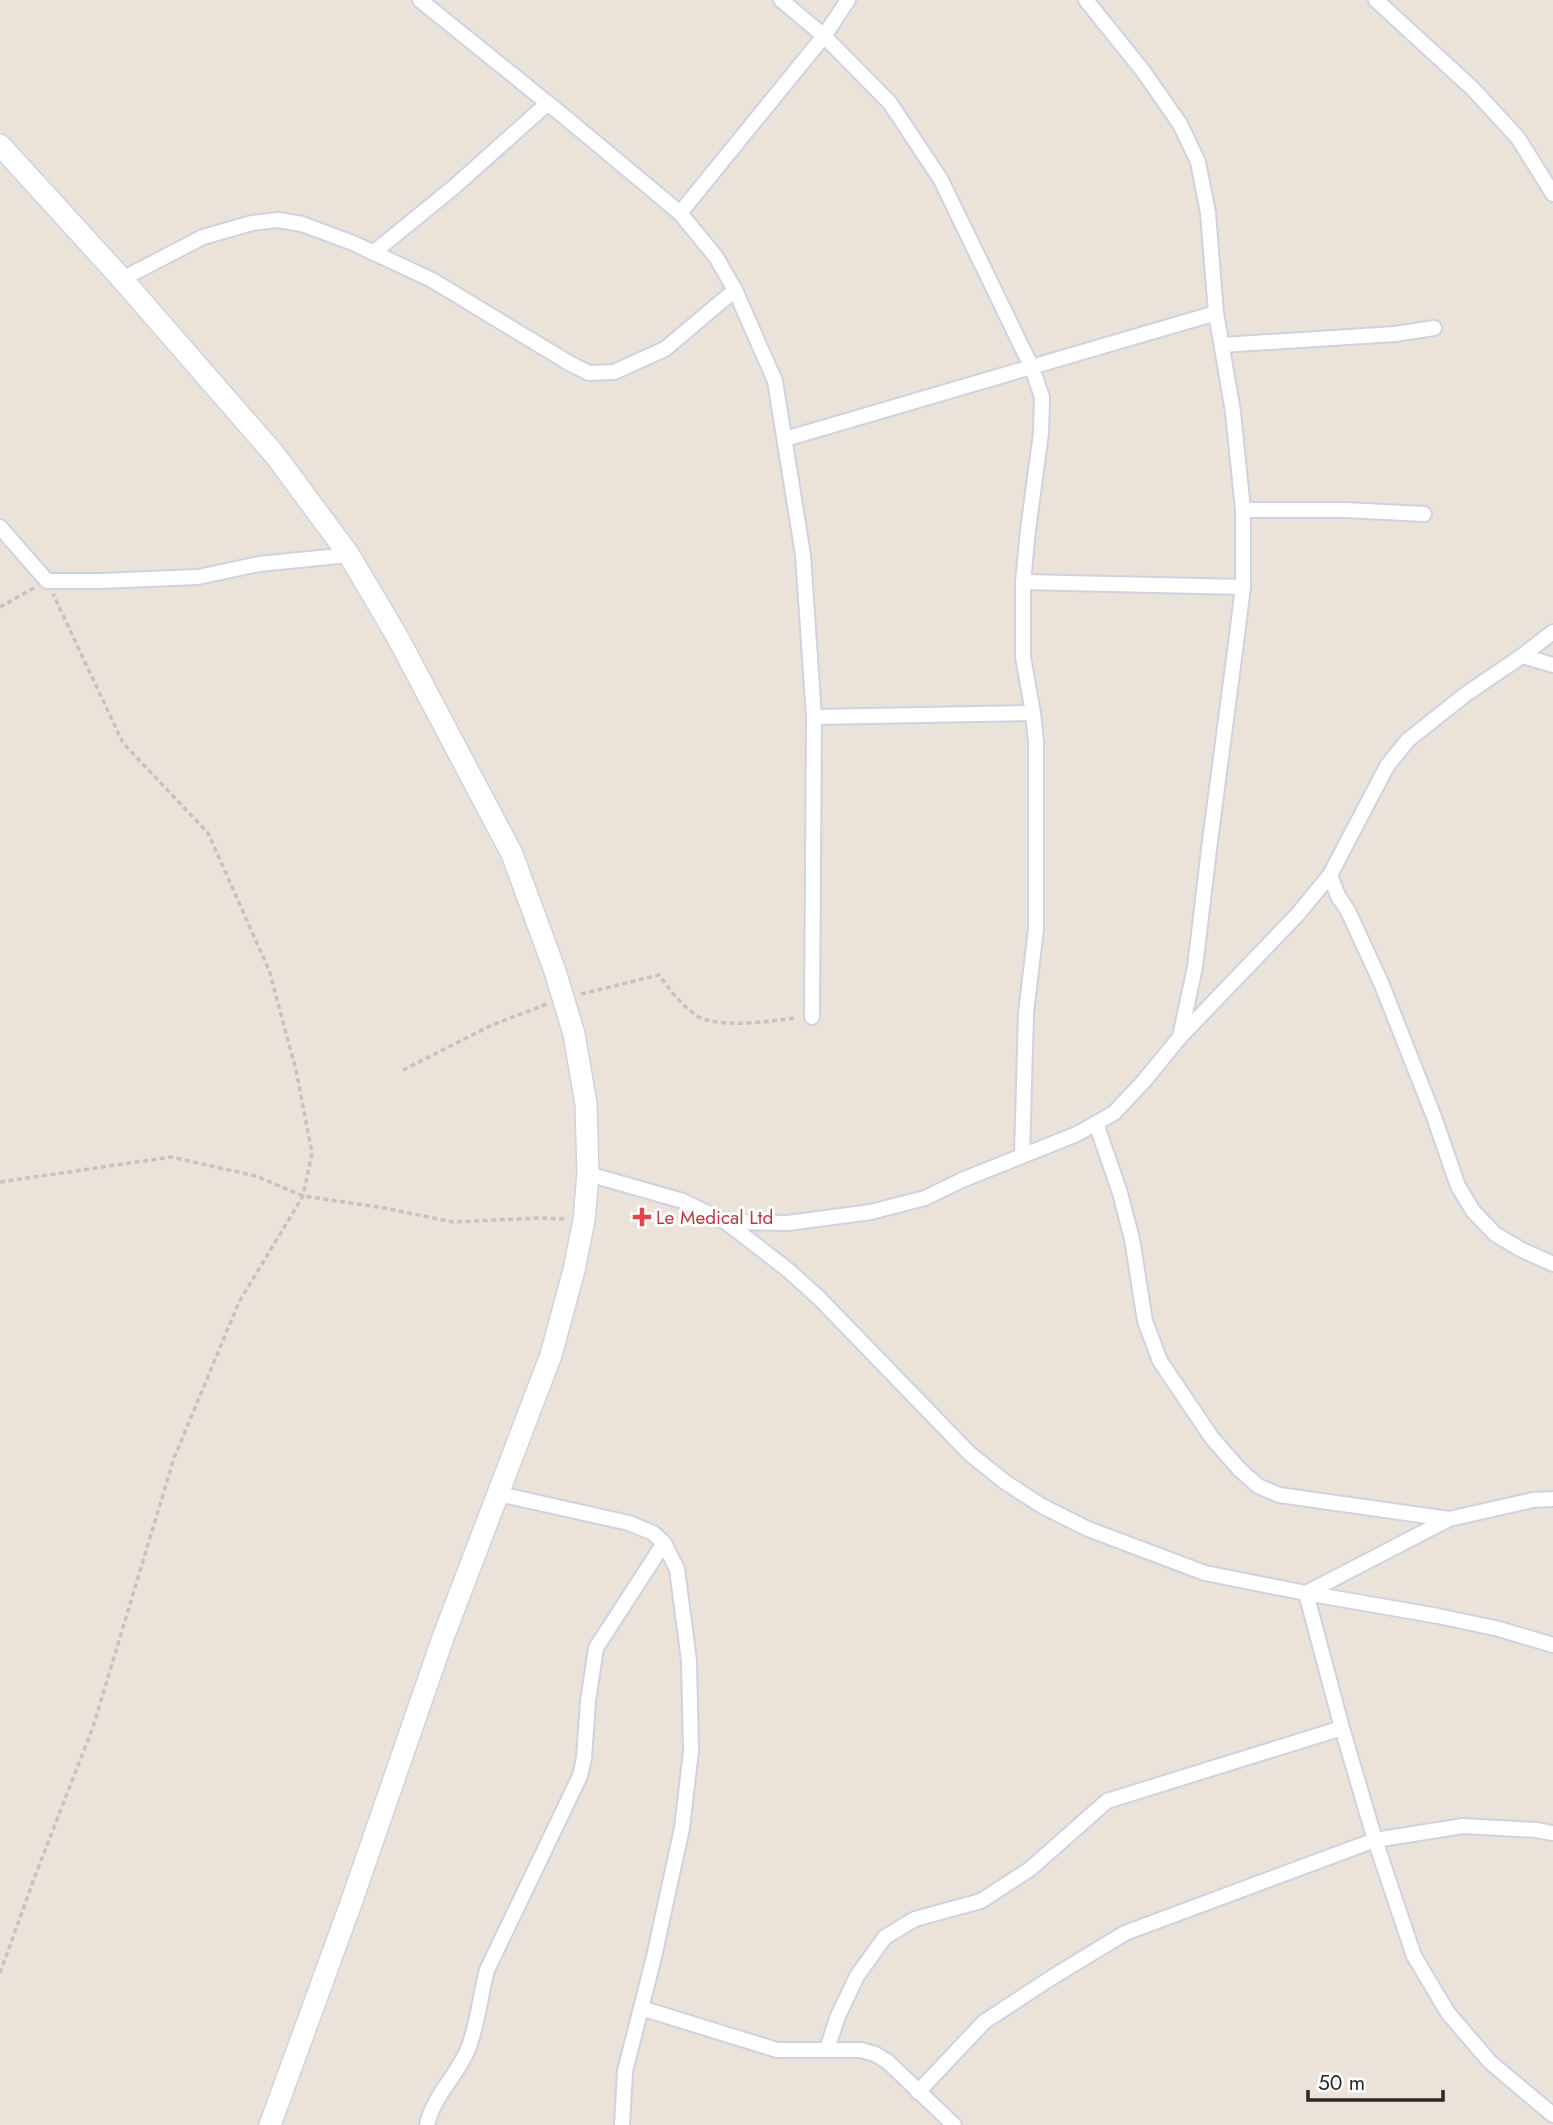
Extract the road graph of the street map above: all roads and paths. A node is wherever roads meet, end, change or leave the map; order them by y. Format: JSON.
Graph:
{"nodes":[{"id":1,"x":420,"y":0,"type":"edge"},
{"id":2,"x":780,"y":0,"type":"edge"},
{"id":3,"x":848,"y":0,"type":"edge"},
{"id":4,"x":1086,"y":0,"type":"edge"},
{"id":5,"x":1376,"y":0,"type":"edge"},
{"id":6,"x":824,"y":36,"type":"junction"},
{"id":7,"x":548,"y":103,"type":"junction"},
{"id":8,"x":0,"y":145,"type":"edge"},
{"id":9,"x":1553,"y":194,"type":"edge"},
{"id":10,"x":680,"y":213,"type":"junction"},
{"id":11,"x":373,"y":253,"type":"junction"},
{"id":12,"x":122,"y":279,"type":"junction"},
{"id":13,"x":735,"y":290,"type":"junction"},
{"id":14,"x":1216,"y":313,"type":"junction"},
{"id":15,"x":1434,"y":328,"type":"dead end"},
{"id":16,"x":1222,"y":345,"type":"junction"},
{"id":17,"x":1032,"y":368,"type":"junction"},
{"id":18,"x":785,"y":439,"type":"junction"},
{"id":19,"x":1243,"y":510,"type":"junction"},
{"id":20,"x":1424,"y":514,"type":"dead end"},
{"id":21,"x":0,"y":527,"type":"edge"},
{"id":22,"x":349,"y":555,"type":"junction"},
{"id":23,"x":47,"y":581,"type":"junction"},
{"id":24,"x":1023,"y":582,"type":"junction"},
{"id":25,"x":1243,"y":587,"type":"junction"},
{"id":26,"x":0,"y":607,"type":"edge"},
{"id":27,"x":1553,"y":632,"type":"edge"},
{"id":28,"x":1522,"y":656,"type":"junction"},
{"id":29,"x":1553,"y":665,"type":"edge"},
{"id":30,"x":1033,"y":713,"type":"junction"},
{"id":31,"x":814,"y":717,"type":"junction"},
{"id":32,"x":1330,"y":875,"type":"junction"},
{"id":33,"x":563,"y":998,"type":"junction"},
{"id":34,"x":812,"y":1017,"type":"joint"},
{"id":35,"x":1180,"y":1037,"type":"junction"},
{"id":36,"x":403,"y":1070,"type":"dead end"},
{"id":37,"x":1096,"y":1123,"type":"junction"},
{"id":38,"x":1023,"y":1155,"type":"junction"},
{"id":39,"x":588,"y":1174,"type":"junction"},
{"id":40,"x":0,"y":1182,"type":"edge"},
{"id":41,"x":303,"y":1196,"type":"junction"},
{"id":42,"x":584,"y":1220,"type":"junction"},
{"id":43,"x":726,"y":1222,"type":"junction"},
{"id":44,"x":1553,"y":1264,"type":"edge"},
{"id":45,"x":499,"y":1494,"type":"junction"},
{"id":46,"x":1553,"y":1499,"type":"edge"},
{"id":47,"x":1449,"y":1519,"type":"junction"},
{"id":48,"x":664,"y":1543,"type":"junction"},
{"id":49,"x":1306,"y":1593,"type":"junction"},
{"id":50,"x":1553,"y":1645,"type":"edge"},
{"id":51,"x":1342,"y":1728,"type":"junction"},
{"id":52,"x":1553,"y":1833,"type":"edge"},
{"id":53,"x":1375,"y":1840,"type":"junction"},
{"id":54,"x":0,"y":1973,"type":"edge"},
{"id":55,"x":641,"y":2008,"type":"junction"},
{"id":56,"x":827,"y":2049,"type":"junction"},
{"id":57,"x":918,"y":2092,"type":"junction"},
{"id":58,"x":1553,"y":2115,"type":"edge"},
{"id":59,"x":271,"y":2125,"type":"edge"},
{"id":60,"x":427,"y":2125,"type":"edge"},
{"id":61,"x":622,"y":2125,"type":"edge"},
{"id":62,"x":954,"y":2125,"type":"edge"}],
"edges":[{"from":1,"to":7,"type":"street"},
{"from":2,"to":6,"type":"street"},
{"from":3,"to":6,"type":"street"},
{"from":4,"to":14,"type":"street"},
{"from":5,"to":9,"type":"street"},
{"from":6,"to":10,"type":"street"},
{"from":6,"to":17,"type":"street"},
{"from":7,"to":10,"type":"street"},
{"from":7,"to":11,"type":"street"},
{"from":8,"to":12,"type":"main road"},
{"from":10,"to":13,"type":"street"},
{"from":11,"to":12,"type":"street"},
{"from":11,"to":13,"type":"street"},
{"from":12,"to":22,"type":"main road"},
{"from":13,"to":18,"type":"street"},
{"from":14,"to":16,"type":"street"},
{"from":14,"to":17,"type":"street"},
{"from":15,"to":16,"type":"street"},
{"from":16,"to":19,"type":"street"},
{"from":17,"to":18,"type":"street"},
{"from":17,"to":24,"type":"street"},
{"from":18,"to":31,"type":"street"},
{"from":19,"to":20,"type":"street"},
{"from":19,"to":25,"type":"street"},
{"from":21,"to":23,"type":"street"},
{"from":22,"to":23,"type":"street"},
{"from":22,"to":33,"type":"main road"},
{"from":23,"to":26,"type":"path"},
{"from":23,"to":41,"type":"path"},
{"from":24,"to":25,"type":"street"},
{"from":24,"to":30,"type":"street"},
{"from":25,"to":35,"type":"street"},
{"from":27,"to":28,"type":"street"},
{"from":28,"to":29,"type":"street"},
{"from":28,"to":32,"type":"street"},
{"from":30,"to":31,"type":"street"},
{"from":30,"to":38,"type":"street"},
{"from":31,"to":34,"type":"street"},
{"from":32,"to":35,"type":"street"},
{"from":32,"to":44,"type":"street"},
{"from":33,"to":34,"type":"path"},
{"from":33,"to":36,"type":"path"},
{"from":33,"to":39,"type":"main road"},
{"from":35,"to":37,"type":"street"},
{"from":37,"to":38,"type":"street"},
{"from":37,"to":47,"type":"street"},
{"from":38,"to":43,"type":"street"},
{"from":39,"to":42,"type":"main road"},
{"from":39,"to":43,"type":"street"},
{"from":40,"to":41,"type":"path"},
{"from":41,"to":42,"type":"path"},
{"from":41,"to":54,"type":"path"},
{"from":42,"to":45,"type":"main road"},
{"from":43,"to":49,"type":"street"},
{"from":45,"to":48,"type":"street"},
{"from":45,"to":59,"type":"main road"},
{"from":46,"to":47,"type":"street"},
{"from":47,"to":49,"type":"street"},
{"from":48,"to":55,"type":"street"},
{"from":48,"to":60,"type":"street"},
{"from":49,"to":50,"type":"street"},
{"from":49,"to":51,"type":"street"},
{"from":51,"to":53,"type":"street"},
{"from":51,"to":56,"type":"street"},
{"from":52,"to":53,"type":"street"},
{"from":53,"to":57,"type":"street"},
{"from":53,"to":58,"type":"street"},
{"from":55,"to":56,"type":"street"},
{"from":55,"to":61,"type":"street"},
{"from":56,"to":57,"type":"street"},
{"from":57,"to":62,"type":"street"}]}
